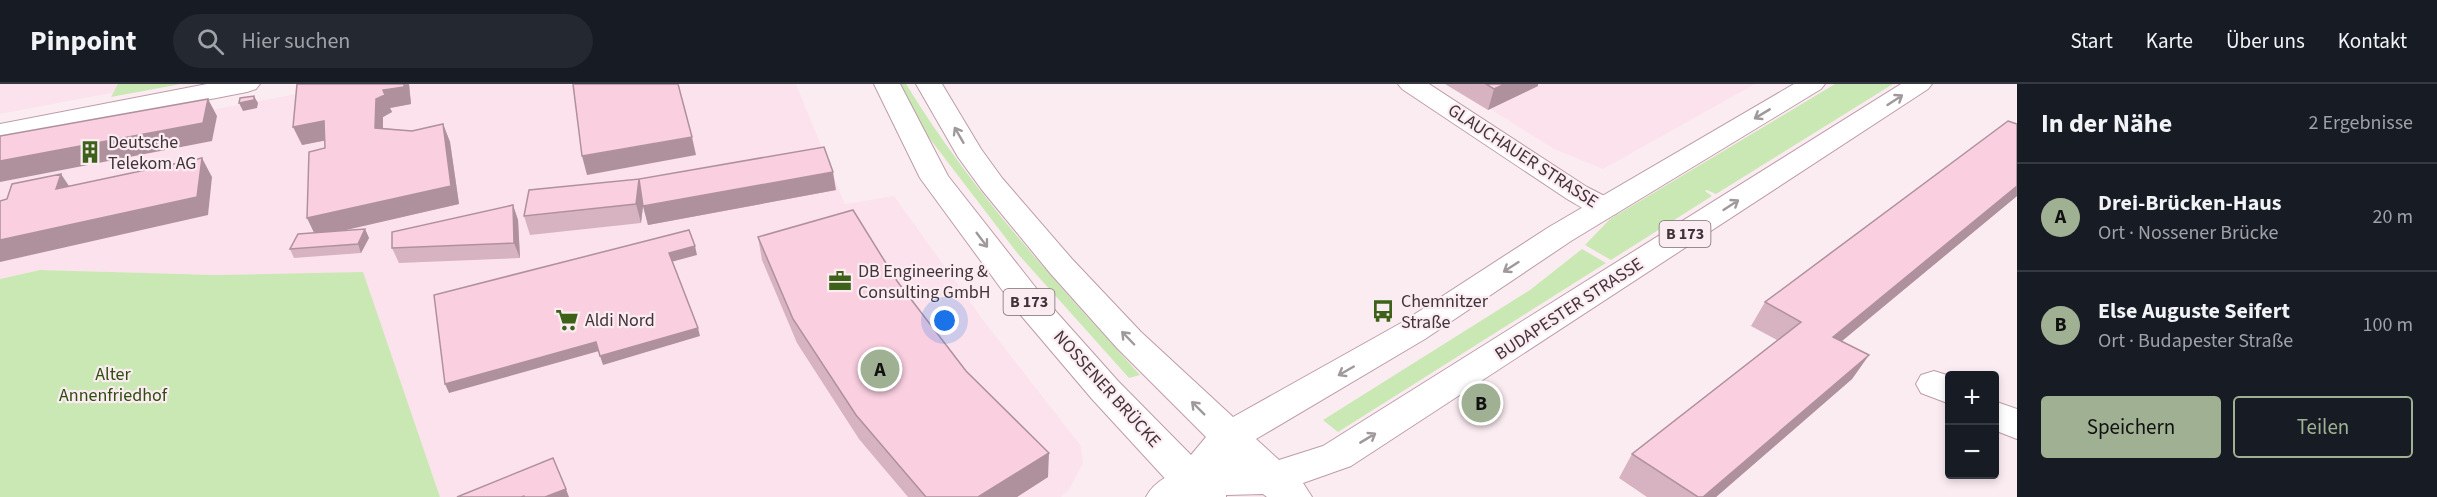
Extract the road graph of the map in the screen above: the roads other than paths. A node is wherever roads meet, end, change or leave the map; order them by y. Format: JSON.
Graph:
{"nodes":[{"id":1,"x":247,"y":84,"type":"edge"},
{"id":2,"x":888,"y":84,"type":"edge"},
{"id":3,"x":929,"y":84,"type":"edge"},
{"id":4,"x":1411,"y":84,"type":"edge"},
{"id":5,"x":1812,"y":84,"type":"edge"},
{"id":6,"x":1919,"y":84,"type":"edge"},
{"id":7,"x":0,"y":132,"type":"edge"},
{"id":8,"x":1605,"y":208,"type":"junction"},
{"id":9,"x":1999,"y":416,"type":"edge"},
{"id":10,"x":2017,"y":425,"type":"edge"},
{"id":11,"x":1227,"y":437,"type":"junction"},
{"id":12,"x":1281,"y":488,"type":"edge"},
{"id":13,"x":1188,"y":492,"type":"edge"}],
"edges":[{"from":1,"to":7,"type":"main road"},
{"from":2,"to":13,"type":"main road","name":"NOSSENER BRÜCKE","number":"B 173","one_way":true},
{"from":11,"to":3,"type":"main road","number":"B 173","one_way":true},
{"from":4,"to":8,"type":"main road","name":"GLAUCHAUER STRASSE"},
{"from":5,"to":8,"type":"main road","one_way":true},
{"from":12,"to":6,"type":"main road","name":"BUDAPESTER STRASSE","number":"B 173","one_way":true},
{"from":8,"to":11,"type":"main road","one_way":true},
{"from":9,"to":10,"type":"main road"},
{"from":11,"to":12,"type":"main road"},
{"from":11,"to":13,"type":"main road"},
{"from":12,"to":13,"type":"main road","number":"B 173"}]}
